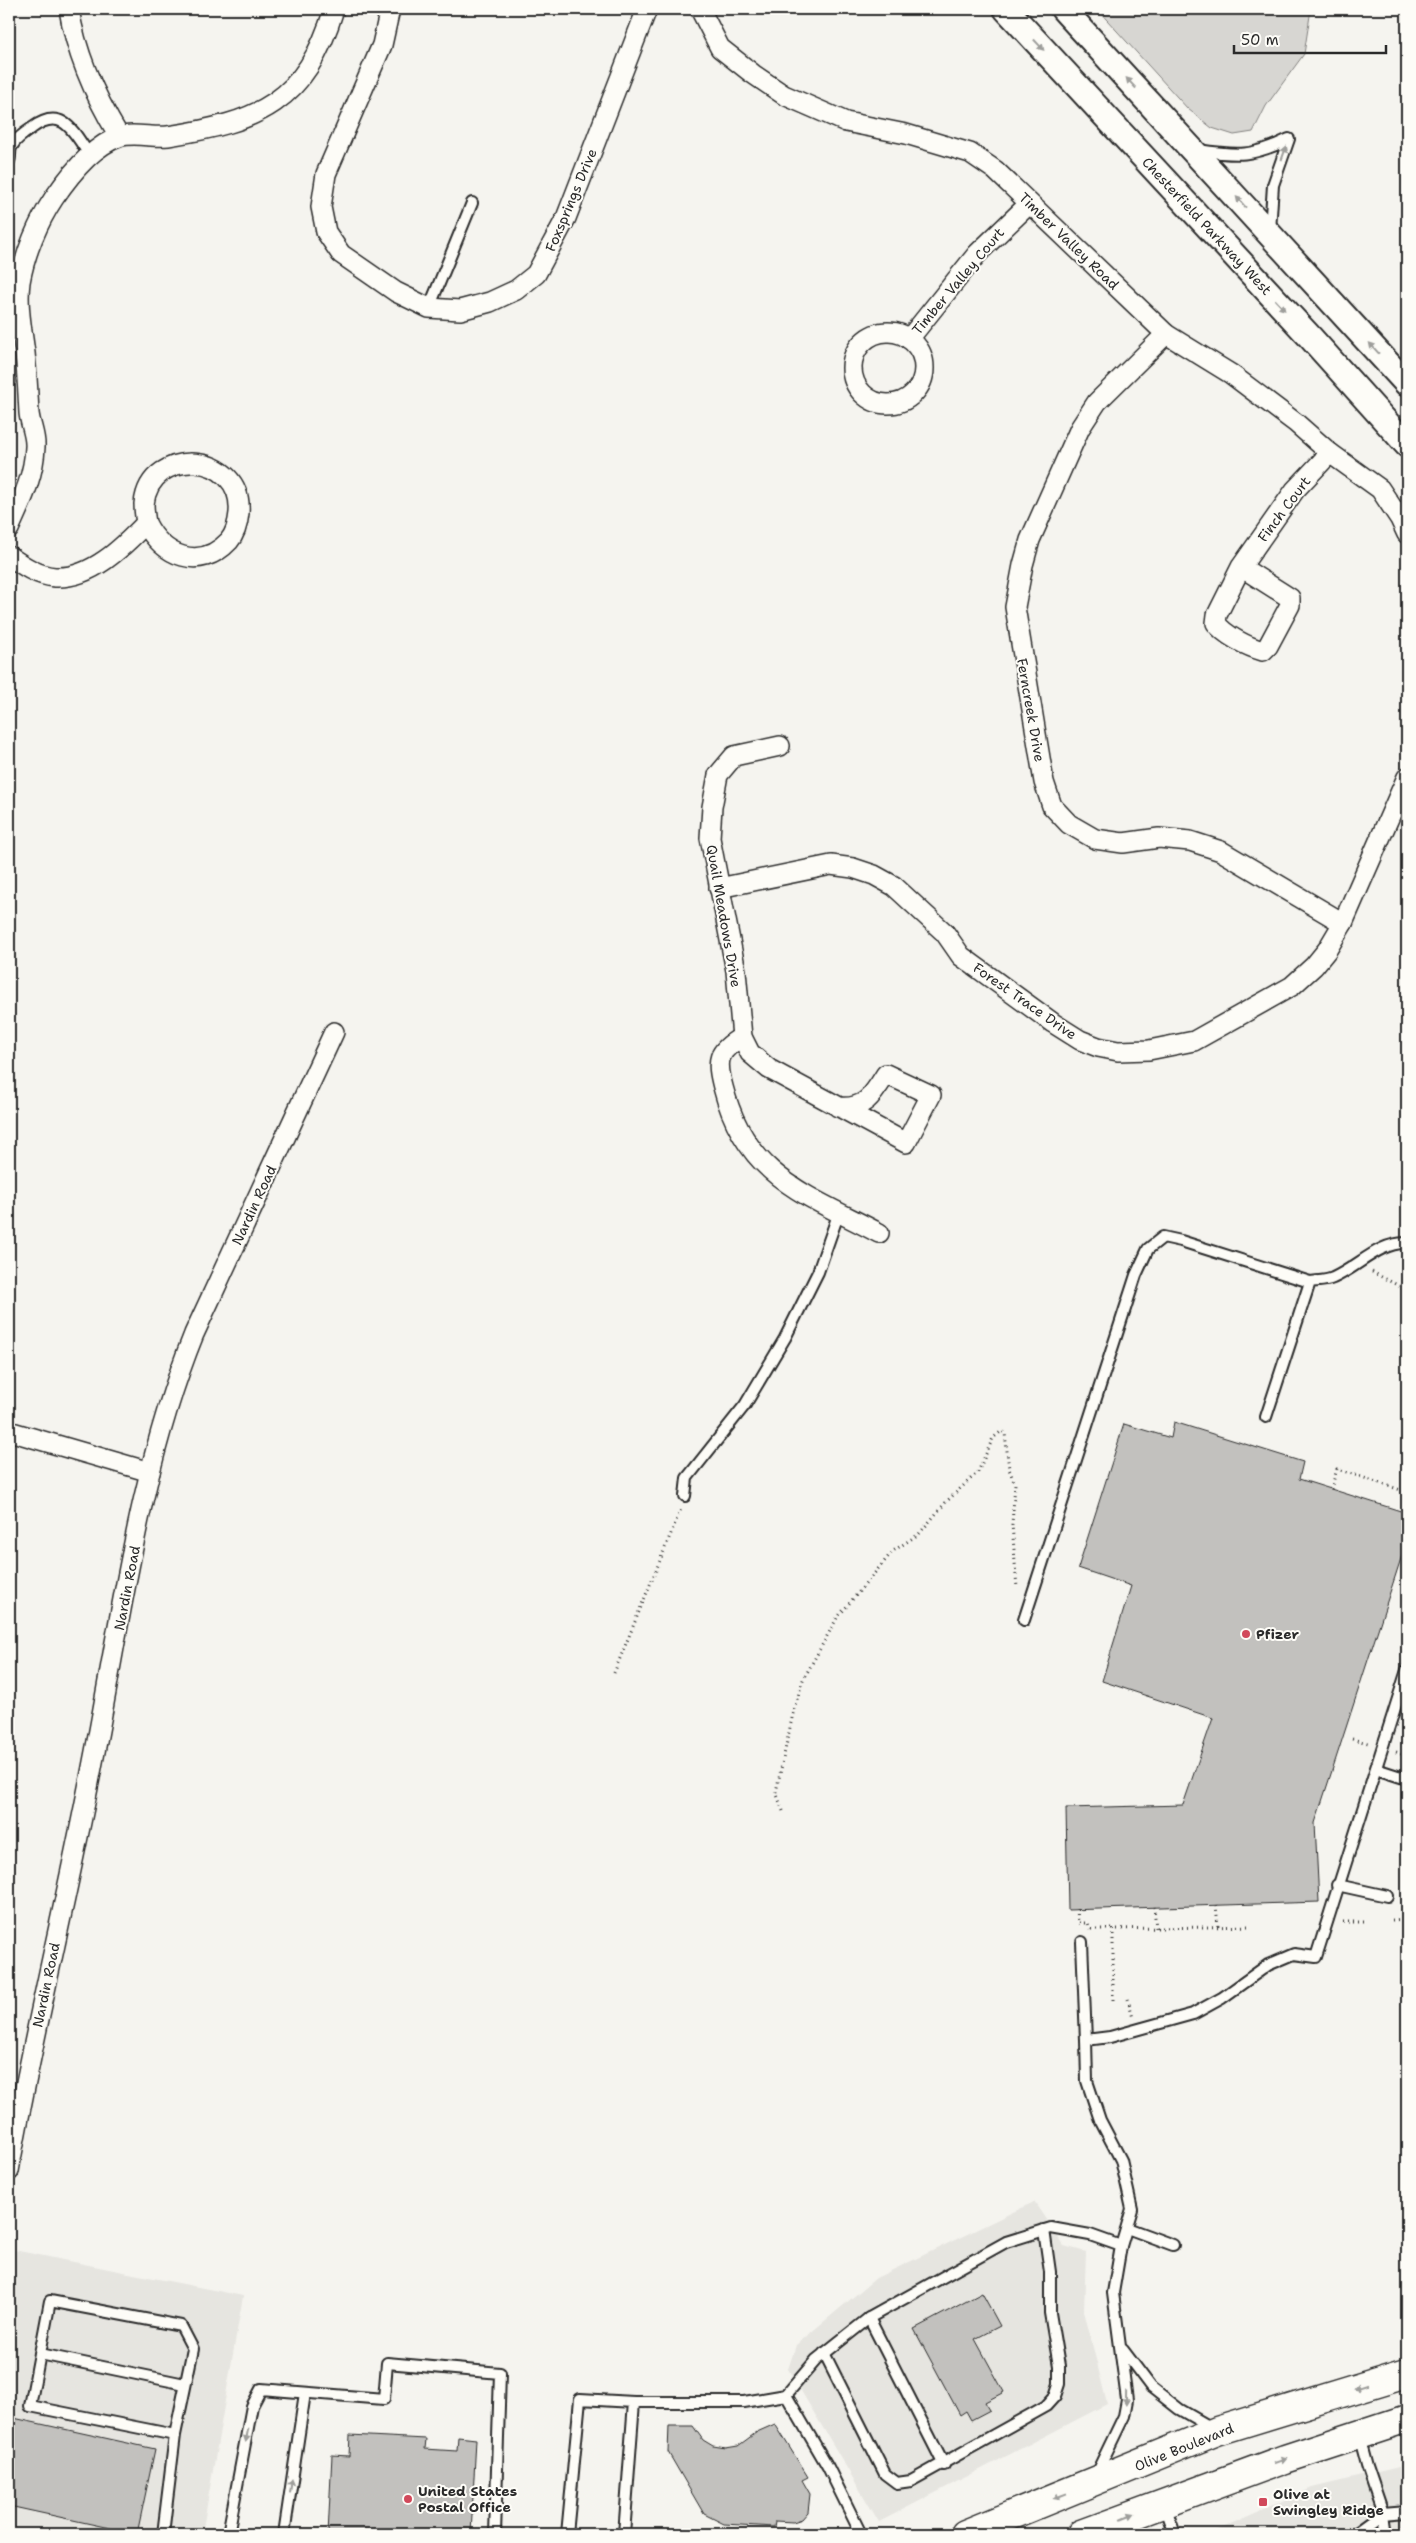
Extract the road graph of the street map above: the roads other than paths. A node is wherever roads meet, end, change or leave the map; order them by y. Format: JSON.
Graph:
{"nodes":[{"id":1,"x":69,"y":9,"type":"edge"},
{"id":2,"x":334,"y":9,"type":"edge"},
{"id":3,"x":390,"y":9,"type":"edge"},
{"id":4,"x":647,"y":9,"type":"edge"},
{"id":5,"x":700,"y":9,"type":"edge"},
{"id":6,"x":1006,"y":9,"type":"edge"},
{"id":7,"x":1063,"y":9,"type":"edge"},
{"id":8,"x":120,"y":136,"type":"junction"},
{"id":9,"x":10,"y":146,"type":"edge"},
{"id":10,"x":1192,"y":149,"type":"junction"},
{"id":11,"x":90,"y":156,"type":"junction"},
{"id":12,"x":9,"y":161,"type":"edge"},
{"id":13,"x":472,"y":203,"type":"dead end"},
{"id":14,"x":1029,"y":204,"type":"junction"},
{"id":15,"x":1270,"y":234,"type":"junction"},
{"id":16,"x":14,"y":284,"type":"edge"},
{"id":17,"x":429,"y":308,"type":"junction"},
{"id":18,"x":1166,"y":334,"type":"junction"},
{"id":19,"x":910,"y":339,"type":"dead end"},
{"id":20,"x":1407,"y":384,"type":"edge"},
{"id":21,"x":1407,"y":445,"type":"edge"},
{"id":22,"x":1330,"y":453,"type":"junction"},
{"id":23,"x":146,"y":523,"type":"junction"},
{"id":24,"x":9,"y":528,"type":"edge"},
{"id":25,"x":1407,"y":534,"type":"edge"},
{"id":26,"x":9,"y":556,"type":"edge"},
{"id":27,"x":1241,"y":568,"type":"dead end"},
{"id":28,"x":780,"y":746,"type":"dead end"},
{"id":29,"x":1407,"y":777,"type":"edge"},
{"id":30,"x":718,"y":888,"type":"junction"},
{"id":31,"x":1343,"y":923,"type":"junction"},
{"id":32,"x":334,"y":1032,"type":"dead end"},
{"id":33,"x":742,"y":1037,"type":"junction"},
{"id":34,"x":838,"y":1107,"type":"junction"},
{"id":35,"x":838,"y":1212,"type":"junction"},
{"id":36,"x":879,"y":1234,"type":"dead end"},
{"id":37,"x":1407,"y":1243,"type":"edge"},
{"id":38,"x":1310,"y":1282,"type":"junction"},
{"id":39,"x":1266,"y":1418,"type":"dead end"},
{"id":40,"x":9,"y":1430,"type":"edge"},
{"id":41,"x":150,"y":1472,"type":"junction"},
{"id":42,"x":685,"y":1496,"type":"road end"},
{"id":43,"x":1024,"y":1620,"type":"dead end"},
{"id":44,"x":1407,"y":1670,"type":"edge"},
{"id":45,"x":1376,"y":1769,"type":"junction"},
{"id":46,"x":1407,"y":1779,"type":"edge"},
{"id":47,"x":1337,"y":1885,"type":"junction"},
{"id":48,"x":1387,"y":1896,"type":"dead end"},
{"id":49,"x":1082,"y":1942,"type":"road end"},
{"id":50,"x":1086,"y":2040,"type":"junction"},
{"id":51,"x":9,"y":2171,"type":"edge"},
{"id":52,"x":1127,"y":2228,"type":"junction"},
{"id":53,"x":1044,"y":2230,"type":"junction"},
{"id":54,"x":1173,"y":2245,"type":"dead end"},
{"id":55,"x":1121,"y":2246,"type":"junction"},
{"id":56,"x":869,"y":2318,"type":"junction"},
{"id":57,"x":1122,"y":2349,"type":"junction"},
{"id":58,"x":824,"y":2353,"type":"junction"},
{"id":59,"x":40,"y":2354,"type":"junction"},
{"id":60,"x":1407,"y":2373,"type":"edge"},
{"id":61,"x":185,"y":2384,"type":"junction"},
{"id":62,"x":305,"y":2393,"type":"junction"},
{"id":63,"x":786,"y":2395,"type":"junction"},
{"id":64,"x":634,"y":2402,"type":"junction"},
{"id":65,"x":1407,"y":2419,"type":"edge"},
{"id":66,"x":1218,"y":2431,"type":"junction"},
{"id":67,"x":174,"y":2435,"type":"junction"},
{"id":68,"x":1359,"y":2435,"type":"junction"},
{"id":69,"x":944,"y":2464,"type":"junction"},
{"id":70,"x":1092,"y":2483,"type":"junction"},
{"id":71,"x":1164,"y":2502,"type":"junction"},
{"id":72,"x":1407,"y":2511,"type":"edge"},
{"id":73,"x":1384,"y":2513,"type":"junction"},
{"id":74,"x":163,"y":2534,"type":"edge"},
{"id":75,"x":228,"y":2534,"type":"edge"},
{"id":76,"x":284,"y":2534,"type":"edge"},
{"id":77,"x":495,"y":2534,"type":"edge"},
{"id":78,"x":567,"y":2534,"type":"edge"},
{"id":79,"x":624,"y":2534,"type":"edge"},
{"id":80,"x":861,"y":2534,"type":"edge"},
{"id":81,"x":966,"y":2534,"type":"edge"},
{"id":82,"x":1082,"y":2534,"type":"edge"},
{"id":83,"x":1175,"y":2534,"type":"edge"},
{"id":84,"x":1354,"y":2534,"type":"edge"},
{"id":85,"x":1386,"y":2534,"type":"edge"}],
"edges":[{"from":1,"to":8,"type":"street"},
{"from":2,"to":8,"type":"street"},
{"from":3,"to":17,"type":"street","name":"Foxsprings Drive"},
{"from":4,"to":17,"type":"street","name":"Foxsprings Drive"},
{"from":5,"to":14,"type":"street","name":"Timber Valley Road"},
{"from":6,"to":21,"type":"street","name":"Chesterfield Parkway West","one_way":true},
{"from":10,"to":7,"type":"street","one_way":true},
{"from":8,"to":11,"type":"street"},
{"from":9,"to":11,"type":"lane"},
{"from":9,"to":12,"type":"lane"},
{"from":15,"to":10,"type":"street","one_way":true},
{"from":15,"to":10,"type":"lane","one_way":true},
{"from":11,"to":16,"type":"street"},
{"from":13,"to":17,"type":"lane"},
{"from":14,"to":18,"type":"street","name":"Timber Valley Road"},
{"from":14,"to":19,"type":"street","name":"Timber Valley Court"},
{"from":20,"to":15,"type":"street","one_way":true},
{"from":16,"to":24,"type":"street"},
{"from":18,"to":22,"type":"street","name":"Timber Valley Road"},
{"from":18,"to":31,"type":"street","name":"Ferncreek Drive"},
{"from":22,"to":25,"type":"street","name":"Timber Valley Road"},
{"from":22,"to":27,"type":"street","name":"Finch Court"},
{"from":23,"to":23,"type":"street"},
{"from":23,"to":26,"type":"street"},
{"from":28,"to":30,"type":"street","name":"Quail Meadows Drive"},
{"from":29,"to":31,"type":"street","name":"Forest Trace Drive"},
{"from":30,"to":31,"type":"street","name":"Forest Trace Drive"},
{"from":30,"to":33,"type":"street","name":"Quail Meadows Drive"},
{"from":32,"to":41,"type":"street","name":"Nardin Road"},
{"from":33,"to":34,"type":"street","name":"Quail Meadows Drive"},
{"from":33,"to":35,"type":"street"},
{"from":34,"to":34,"type":"street","name":"Quail Meadows Drive"},
{"from":35,"to":36,"type":"street"},
{"from":35,"to":42,"type":"lane"},
{"from":37,"to":38,"type":"lane"},
{"from":38,"to":39,"type":"lane"},
{"from":38,"to":43,"type":"lane"},
{"from":40,"to":41,"type":"street"},
{"from":41,"to":51,"type":"street","name":"Nardin Road"},
{"from":44,"to":45,"type":"lane"},
{"from":45,"to":46,"type":"lane"},
{"from":45,"to":47,"type":"lane"},
{"from":47,"to":48,"type":"lane"},
{"from":47,"to":50,"type":"lane"},
{"from":49,"to":50,"type":"lane"},
{"from":50,"to":52,"type":"lane"},
{"from":52,"to":54,"type":"lane"},
{"from":52,"to":55,"type":"lane"},
{"from":53,"to":55,"type":"lane"},
{"from":53,"to":56,"type":"lane"},
{"from":53,"to":69,"type":"lane"},
{"from":55,"to":57,"type":"lane"},
{"from":56,"to":58,"type":"lane"},
{"from":56,"to":69,"type":"lane"},
{"from":57,"to":66,"type":"lane"},
{"from":57,"to":70,"type":"lane","one_way":true},
{"from":58,"to":63,"type":"lane"},
{"from":58,"to":69,"type":"lane"},
{"from":59,"to":61,"type":"lane"},
{"from":59,"to":61,"type":"lane"},
{"from":59,"to":67,"type":"lane"},
{"from":60,"to":66,"type":"main road","name":"Olive Boulevard","one_way":true},
{"from":61,"to":67,"type":"lane"},
{"from":62,"to":75,"type":"lane","one_way":true},
{"from":76,"to":62,"type":"lane","one_way":true},
{"from":62,"to":77,"type":"lane"},
{"from":63,"to":64,"type":"lane"},
{"from":63,"to":80,"type":"lane"},
{"from":64,"to":78,"type":"lane"},
{"from":64,"to":79,"type":"lane"},
{"from":65,"to":68,"type":"main road"},
{"from":66,"to":70,"type":"main road","name":"Olive Boulevard"},
{"from":67,"to":74,"type":"lane"},
{"from":71,"to":68,"type":"main road","one_way":true},
{"from":68,"to":73,"type":"lane"},
{"from":70,"to":81,"type":"main road","name":"Olive Boulevard","one_way":true},
{"from":82,"to":71,"type":"main road","one_way":true},
{"from":71,"to":83,"type":"lane"},
{"from":72,"to":73,"type":"lane"},
{"from":73,"to":84,"type":"lane"},
{"from":73,"to":85,"type":"lane"}]}
